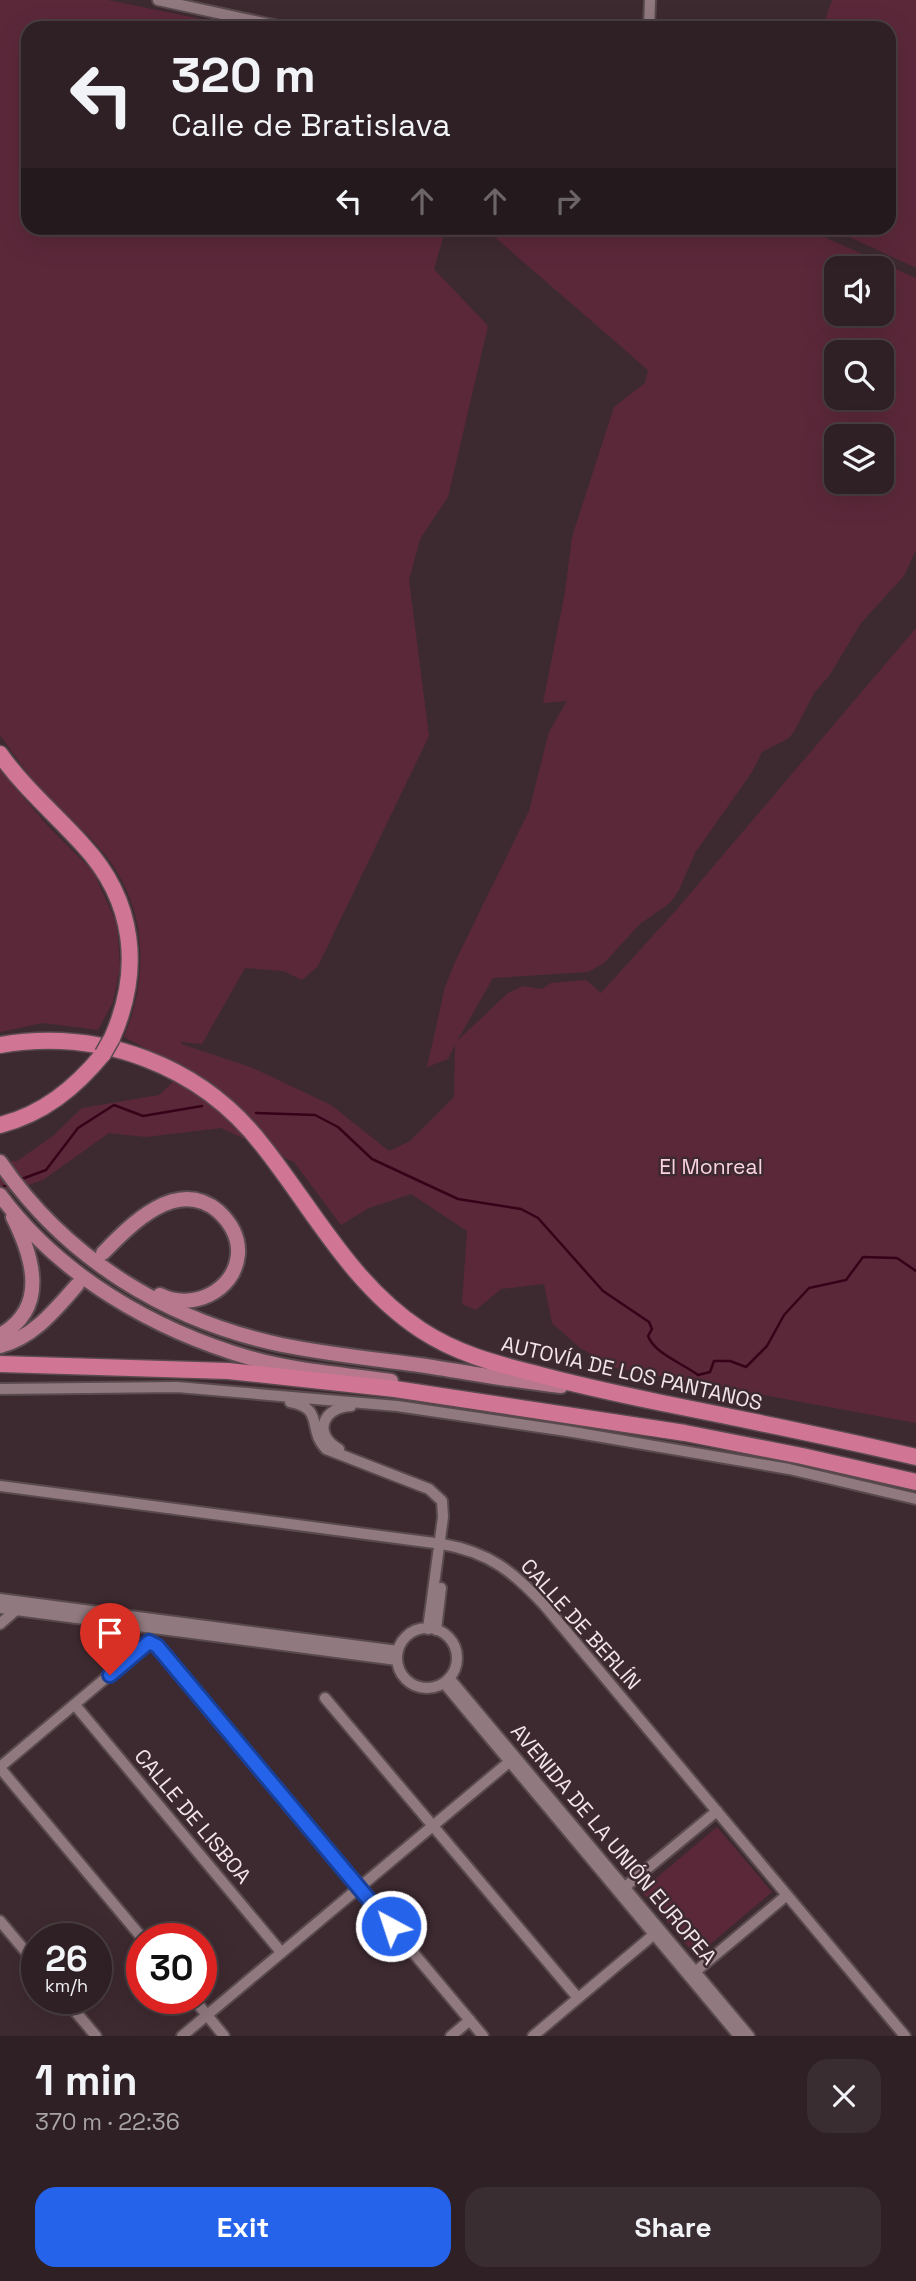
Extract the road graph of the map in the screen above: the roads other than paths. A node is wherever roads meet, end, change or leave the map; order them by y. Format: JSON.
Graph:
{"nodes":[{"id":1,"x":158,"y":0,"type":"edge"},
{"id":2,"x":650,"y":0,"type":"edge"},
{"id":3,"x":255,"y":21,"type":"edge"},
{"id":4,"x":649,"y":21,"type":"edge"},
{"id":5,"x":0,"y":754,"type":"edge"},
{"id":6,"x":0,"y":1045,"type":"edge"},
{"id":7,"x":0,"y":1125,"type":"edge"},
{"id":8,"x":0,"y":1162,"type":"edge"},
{"id":9,"x":3,"y":1199,"type":"edge"},
{"id":10,"x":103,"y":1253,"type":"dead end"},
{"id":11,"x":117,"y":1278,"type":"junction"},
{"id":12,"x":77,"y":1285,"type":"dead end"},
{"id":13,"x":0,"y":1335,"type":"edge"},
{"id":14,"x":0,"y":1346,"type":"edge"},
{"id":15,"x":0,"y":1364,"type":"edge"},
{"id":16,"x":0,"y":1388,"type":"edge"},
{"id":17,"x":587,"y":1388,"type":"junction"},
{"id":18,"x":225,"y":1391,"type":"junction"},
{"id":19,"x":397,"y":1406,"type":"junction"},
{"id":20,"x":605,"y":1420,"type":"junction"},
{"id":21,"x":916,"y":1457,"type":"edge"},
{"id":22,"x":916,"y":1482,"type":"edge"},
{"id":23,"x":0,"y":1486,"type":"edge"},
{"id":24,"x":916,"y":1499,"type":"edge"},
{"id":25,"x":443,"y":1544,"type":"junction"},
{"id":26,"x":0,"y":1599,"type":"edge"},
{"id":27,"x":0,"y":1608,"type":"edge"},
{"id":28,"x":16,"y":1610,"type":"junction"},
{"id":29,"x":0,"y":1624,"type":"edge"},
{"id":30,"x":143,"y":1628,"type":"junction"},
{"id":31,"x":432,"y":1629,"type":"junction"},
{"id":32,"x":160,"y":1630,"type":"junction"},
{"id":33,"x":149,"y":1643,"type":"junction"},
{"id":34,"x":397,"y":1655,"type":"junction"},
{"id":35,"x":446,"y":1680,"type":"junction"},
{"id":36,"x":325,"y":1698,"type":"dead end"},
{"id":37,"x":75,"y":1705,"type":"junction"},
{"id":38,"x":512,"y":1759,"type":"junction"},
{"id":39,"x":0,"y":1768,"type":"edge"},
{"id":40,"x":717,"y":1811,"type":"junction"},
{"id":41,"x":433,"y":1826,"type":"junction"},
{"id":42,"x":625,"y":1887,"type":"junction"},
{"id":43,"x":359,"y":1888,"type":"junction"},
{"id":44,"x":787,"y":1895,"type":"junction"},
{"id":45,"x":0,"y":1922,"type":"edge"},
{"id":46,"x":130,"y":1923,"type":"edge"},
{"id":47,"x":657,"y":1932,"type":"junction"},
{"id":48,"x":21,"y":1946,"type":"edge"},
{"id":49,"x":281,"y":1952,"type":"junction"},
{"id":50,"x":695,"y":1972,"type":"junction"},
{"id":51,"x":578,"y":1998,"type":"junction"},
{"id":52,"x":77,"y":2014,"type":"edge"},
{"id":53,"x":207,"y":2015,"type":"junction"},
{"id":54,"x":470,"y":2020,"type":"junction"},
{"id":55,"x":96,"y":2036,"type":"edge"},
{"id":56,"x":182,"y":2036,"type":"edge"},
{"id":57,"x":224,"y":2036,"type":"edge"},
{"id":58,"x":451,"y":2036,"type":"edge"},
{"id":59,"x":484,"y":2036,"type":"edge"},
{"id":60,"x":533,"y":2036,"type":"edge"},
{"id":61,"x":739,"y":2036,"type":"edge"},
{"id":62,"x":749,"y":2036,"type":"edge"},
{"id":63,"x":905,"y":2036,"type":"edge"}],
"edges":[{"from":1,"to":3,"type":"street"},
{"from":2,"to":4,"type":"street"},
{"from":5,"to":7,"type":"highway","bridge":true},
{"from":6,"to":17,"type":"highway","name":"AUTOVÍA DE LOS PANTANOS"},
{"from":8,"to":11,"type":"main road"},
{"from":9,"to":13,"type":"main road"},
{"from":9,"to":20,"type":"main road"},
{"from":10,"to":11,"type":"main road"},
{"from":11,"to":17,"type":"main road"},
{"from":12,"to":14,"type":"main road"},
{"from":15,"to":20,"type":"highway"},
{"from":16,"to":18,"type":"street"},
{"from":17,"to":21,"type":"highway","name":"AUTOVÍA DE LOS PANTANOS"},
{"from":18,"to":19,"type":"street"},
{"from":18,"to":25,"type":"street"},
{"from":19,"to":24,"type":"street"},
{"from":19,"to":25,"type":"street"},
{"from":20,"to":22,"type":"highway"},
{"from":23,"to":25,"type":"street","name":"CALLE DE BERLÍN"},
{"from":25,"to":31,"type":"street"},
{"from":25,"to":40,"type":"street","name":"CALLE DE BERLÍN"},
{"from":26,"to":34,"type":"street"},
{"from":27,"to":28,"type":"street"},
{"from":28,"to":29,"type":"street"},
{"from":28,"to":30,"type":"street"},
{"from":30,"to":32,"type":"street"},
{"from":30,"to":33,"type":"street"},
{"from":31,"to":34,"type":"street"},
{"from":31,"to":35,"type":"street"},
{"from":32,"to":33,"type":"street"},
{"from":32,"to":34,"type":"street"},
{"from":33,"to":37,"type":"street"},
{"from":33,"to":43,"type":"street"},
{"from":34,"to":35,"type":"street"},
{"from":35,"to":38,"type":"street","name":"AVENIDA DE LA UNIÓN EUROPEA"},
{"from":36,"to":41,"type":"street"},
{"from":37,"to":39,"type":"street"},
{"from":37,"to":49,"type":"street","name":"CALLE DE LISBOA"},
{"from":38,"to":41,"type":"street"},
{"from":38,"to":42,"type":"street","name":"AVENIDA DE LA UNIÓN EUROPEA"},
{"from":38,"to":47,"type":"street","name":"AVENIDA DE LA UNIÓN EUROPEA"},
{"from":39,"to":46,"type":"street"},
{"from":40,"to":42,"type":"street"},
{"from":40,"to":44,"type":"street","name":"CALLE DE BERLÍN"},
{"from":41,"to":43,"type":"street"},
{"from":41,"to":51,"type":"street"},
{"from":42,"to":47,"type":"street","name":"AVENIDA DE LA UNIÓN EUROPEA"},
{"from":43,"to":49,"type":"street"},
{"from":43,"to":54,"type":"street"},
{"from":44,"to":50,"type":"street"},
{"from":44,"to":63,"type":"street","name":"CALLE DE BERLÍN"},
{"from":45,"to":48,"type":"street"},
{"from":47,"to":50,"type":"street","name":"AVENIDA DE LA UNIÓN EUROPEA"},
{"from":47,"to":51,"type":"street"},
{"from":47,"to":61,"type":"street","name":"AVENIDA DE LA UNIÓN EUROPEA"},
{"from":49,"to":53,"type":"street"},
{"from":50,"to":62,"type":"street","name":"AVENIDA DE LA UNIÓN EUROPEA"},
{"from":51,"to":60,"type":"street"},
{"from":52,"to":55,"type":"street"},
{"from":53,"to":56,"type":"street"},
{"from":53,"to":57,"type":"street"},
{"from":54,"to":58,"type":"street"},
{"from":54,"to":59,"type":"street"}]}
